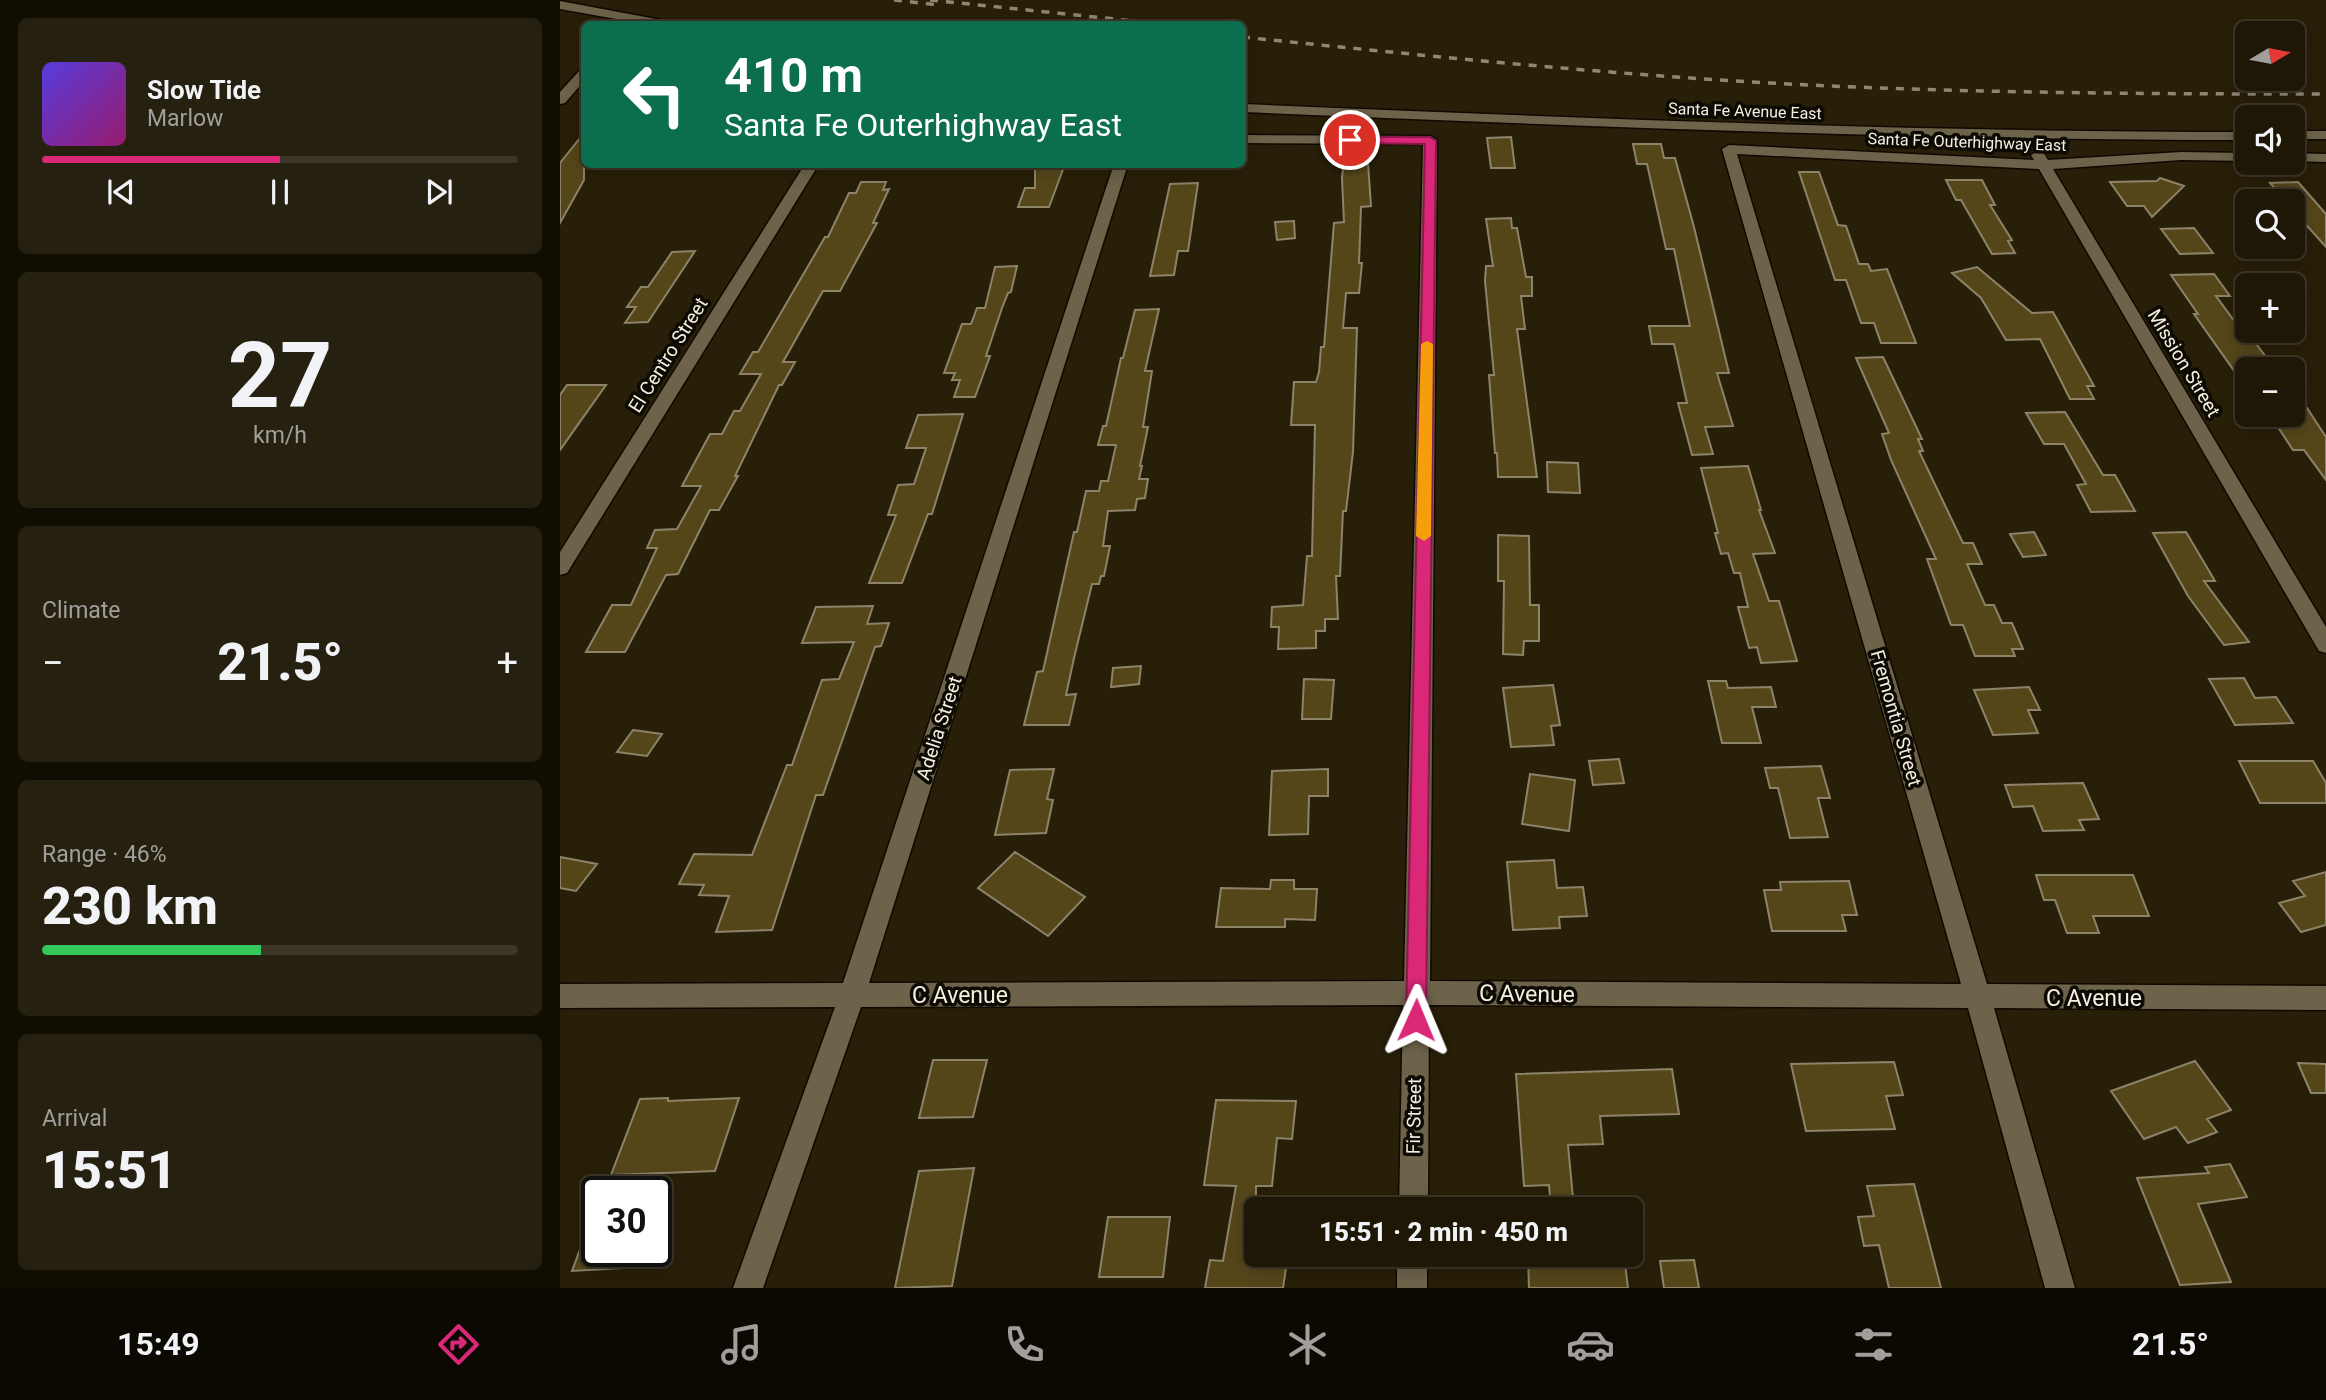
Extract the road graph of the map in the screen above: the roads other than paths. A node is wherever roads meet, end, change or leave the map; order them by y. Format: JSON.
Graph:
{"nodes":[{"id":1,"x":560,"y":5,"type":"edge"},
{"id":2,"x":645,"y":21,"type":"edge"},
{"id":3,"x":581,"y":77,"type":"edge"},
{"id":4,"x":560,"y":100,"type":"edge"},
{"id":5,"x":1246,"y":108,"type":"edge"},
{"id":6,"x":2305,"y":135,"type":"edge"},
{"id":7,"x":2326,"y":135,"type":"edge"},
{"id":8,"x":2030,"y":136,"type":"junction"},
{"id":9,"x":2235,"y":136,"type":"edge"},
{"id":10,"x":1246,"y":139,"type":"edge"},
{"id":11,"x":1729,"y":149,"type":"joint"},
{"id":12,"x":2235,"y":157,"type":"edge"},
{"id":13,"x":2305,"y":157,"type":"edge"},
{"id":14,"x":2326,"y":158,"type":"edge"},
{"id":15,"x":2042,"y":165,"type":"junction"},
{"id":16,"x":810,"y":168,"type":"edge"},
{"id":17,"x":1120,"y":168,"type":"edge"},
{"id":18,"x":560,"y":568,"type":"edge"},
{"id":19,"x":2326,"y":645,"type":"edge"},
{"id":20,"x":1416,"y":993,"type":"junction"},
{"id":21,"x":852,"y":995,"type":"junction"},
{"id":22,"x":560,"y":996,"type":"edge"},
{"id":23,"x":1978,"y":998,"type":"junction"},
{"id":24,"x":2326,"y":998,"type":"edge"},
{"id":25,"x":1413,"y":1197,"type":"edge"},
{"id":26,"x":1412,"y":1267,"type":"edge"},
{"id":27,"x":748,"y":1288,"type":"edge"},
{"id":28,"x":1412,"y":1288,"type":"edge"},
{"id":29,"x":2060,"y":1288,"type":"edge"}],
"edges":[{"from":1,"to":2,"type":"street"},
{"from":3,"to":4,"type":"street"},
{"from":5,"to":8,"type":"street","name":"Santa Fe Avenue East"},
{"from":6,"to":7,"type":"street"},
{"from":8,"to":9,"type":"street","name":"Santa Fe Avenue East"},
{"from":8,"to":15,"type":"street","name":"Mission Street"},
{"from":10,"to":20,"type":"street","name":"Fir Street"},
{"from":11,"to":15,"type":"street","name":"Santa Fe Outerhighway East"},
{"from":11,"to":23,"type":"street","name":"Fremontia Street"},
{"from":12,"to":15,"type":"street","name":"Santa Fe Outerhighway East"},
{"from":13,"to":14,"type":"street"},
{"from":15,"to":19,"type":"street","name":"Mission Street"},
{"from":16,"to":18,"type":"street","name":"El Centro Street"},
{"from":17,"to":21,"type":"street","name":"Adelia Street"},
{"from":20,"to":21,"type":"street","name":"C Avenue"},
{"from":20,"to":23,"type":"street","name":"C Avenue"},
{"from":20,"to":25,"type":"street","name":"Fir Street"},
{"from":21,"to":22,"type":"street","name":"C Avenue"},
{"from":21,"to":27,"type":"street","name":"Adelia Street"},
{"from":23,"to":24,"type":"street","name":"C Avenue"},
{"from":23,"to":29,"type":"street","name":"Fremontia Street"},
{"from":26,"to":28,"type":"street"}]}
